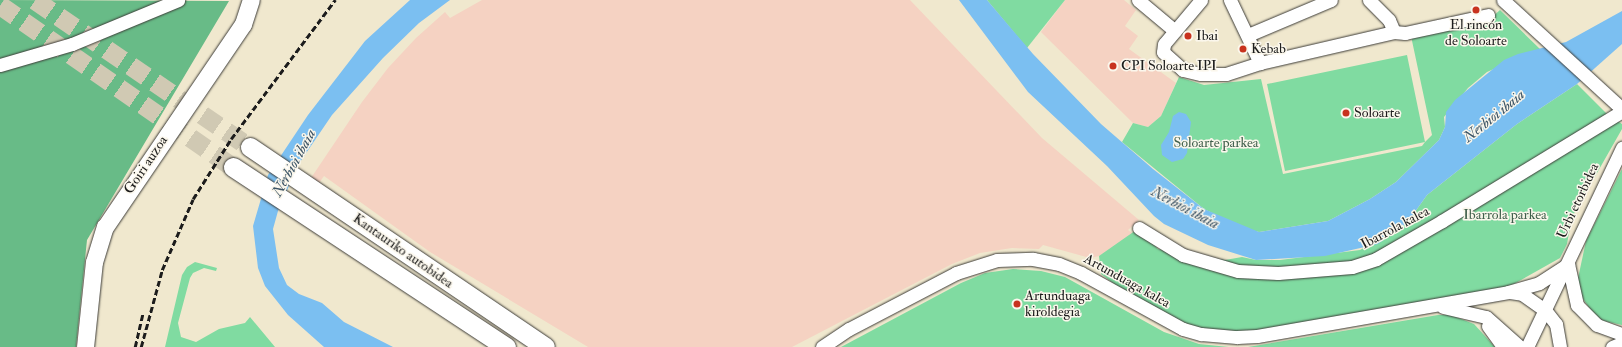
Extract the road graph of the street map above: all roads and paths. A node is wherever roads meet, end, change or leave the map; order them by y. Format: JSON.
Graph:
{"nodes":[{"id":1,"x":178,"y":0,"type":"edge"},
{"id":2,"x":251,"y":0,"type":"edge"},
{"id":3,"x":1201,"y":0,"type":"edge"},
{"id":4,"x":1230,"y":0,"type":"edge"},
{"id":5,"x":1331,"y":0,"type":"edge"},
{"id":6,"x":1369,"y":0,"type":"edge"},
{"id":7,"x":1503,"y":0,"type":"edge"},
{"id":8,"x":1142,"y":3,"type":"edge"},
{"id":9,"x":1488,"y":15,"type":"dead end"},
{"id":10,"x":1175,"y":31,"type":"junction"},
{"id":11,"x":1394,"y":32,"type":"junction"},
{"id":12,"x":1248,"y":35,"type":"junction"},
{"id":13,"x":1260,"y":63,"type":"junction"},
{"id":14,"x":0,"y":65,"type":"edge"},
{"id":15,"x":1622,"y":110,"type":"edge"},
{"id":16,"x":1621,"y":150,"type":"edge"},
{"id":17,"x":256,"y":151,"type":"tunnel mouth"},
{"id":18,"x":241,"y":171,"type":"tunnel mouth"},
{"id":19,"x":1139,"y":228,"type":"dead end"},
{"id":20,"x":1568,"y":264,"type":"junction"},
{"id":21,"x":1508,"y":292,"type":"junction"},
{"id":22,"x":1435,"y":305,"type":"junction"},
{"id":23,"x":1545,"y":310,"type":"junction"},
{"id":24,"x":1467,"y":312,"type":"junction"},
{"id":25,"x":1622,"y":334,"type":"edge"},
{"id":26,"x":1622,"y":343,"type":"edge"},
{"id":27,"x":85,"y":347,"type":"edge"},
{"id":28,"x":506,"y":347,"type":"edge"},
{"id":29,"x":545,"y":347,"type":"edge"},
{"id":30,"x":822,"y":347,"type":"edge"},
{"id":31,"x":1503,"y":347,"type":"edge"},
{"id":32,"x":1520,"y":347,"type":"edge"},
{"id":33,"x":1527,"y":347,"type":"edge"},
{"id":34,"x":1560,"y":347,"type":"edge"},
{"id":35,"x":1612,"y":347,"type":"edge"}],
"edges":[{"from":1,"to":14,"type":"street"},
{"from":2,"to":27,"type":"main road","name":"Goiri auzoa"},
{"from":3,"to":10,"type":"street"},
{"from":4,"to":12,"type":"street"},
{"from":5,"to":12,"type":"street"},
{"from":6,"to":11,"type":"street"},
{"from":7,"to":15,"type":"street"},
{"from":8,"to":10,"type":"street"},
{"from":9,"to":11,"type":"street"},
{"from":10,"to":13,"type":"street"},
{"from":11,"to":13,"type":"street"},
{"from":12,"to":13,"type":"street"},
{"from":15,"to":19,"type":"street","name":"Ibarrola kalea"},
{"from":16,"to":20,"type":"street","name":"Urbi etorbidea"},
{"from":17,"to":29,"type":"highway","name":"Kantauriko autobidea"},
{"from":18,"to":28,"type":"highway","name":"Kantauriko autobidea"},
{"from":20,"to":21,"type":"street","name":"Artunduaga kalea"},
{"from":20,"to":23,"type":"street","name":"Urbi etorbidea"},
{"from":20,"to":25,"type":"street"},
{"from":21,"to":22,"type":"street","name":"Artunduaga kalea"},
{"from":21,"to":23,"type":"street","name":"Artunduaga kalea"},
{"from":22,"to":24,"type":"street","name":"Artunduaga kalea"},
{"from":22,"to":30,"type":"street","name":"Artunduaga kalea"},
{"from":23,"to":33,"type":"street","name":"Urbi etorbidea"},
{"from":23,"to":34,"type":"street"},
{"from":24,"to":31,"type":"street","name":"Artunduaga kalea"},
{"from":24,"to":32,"type":"street","name":"Artunduaga kalea"},
{"from":26,"to":35,"type":"street"}]}
